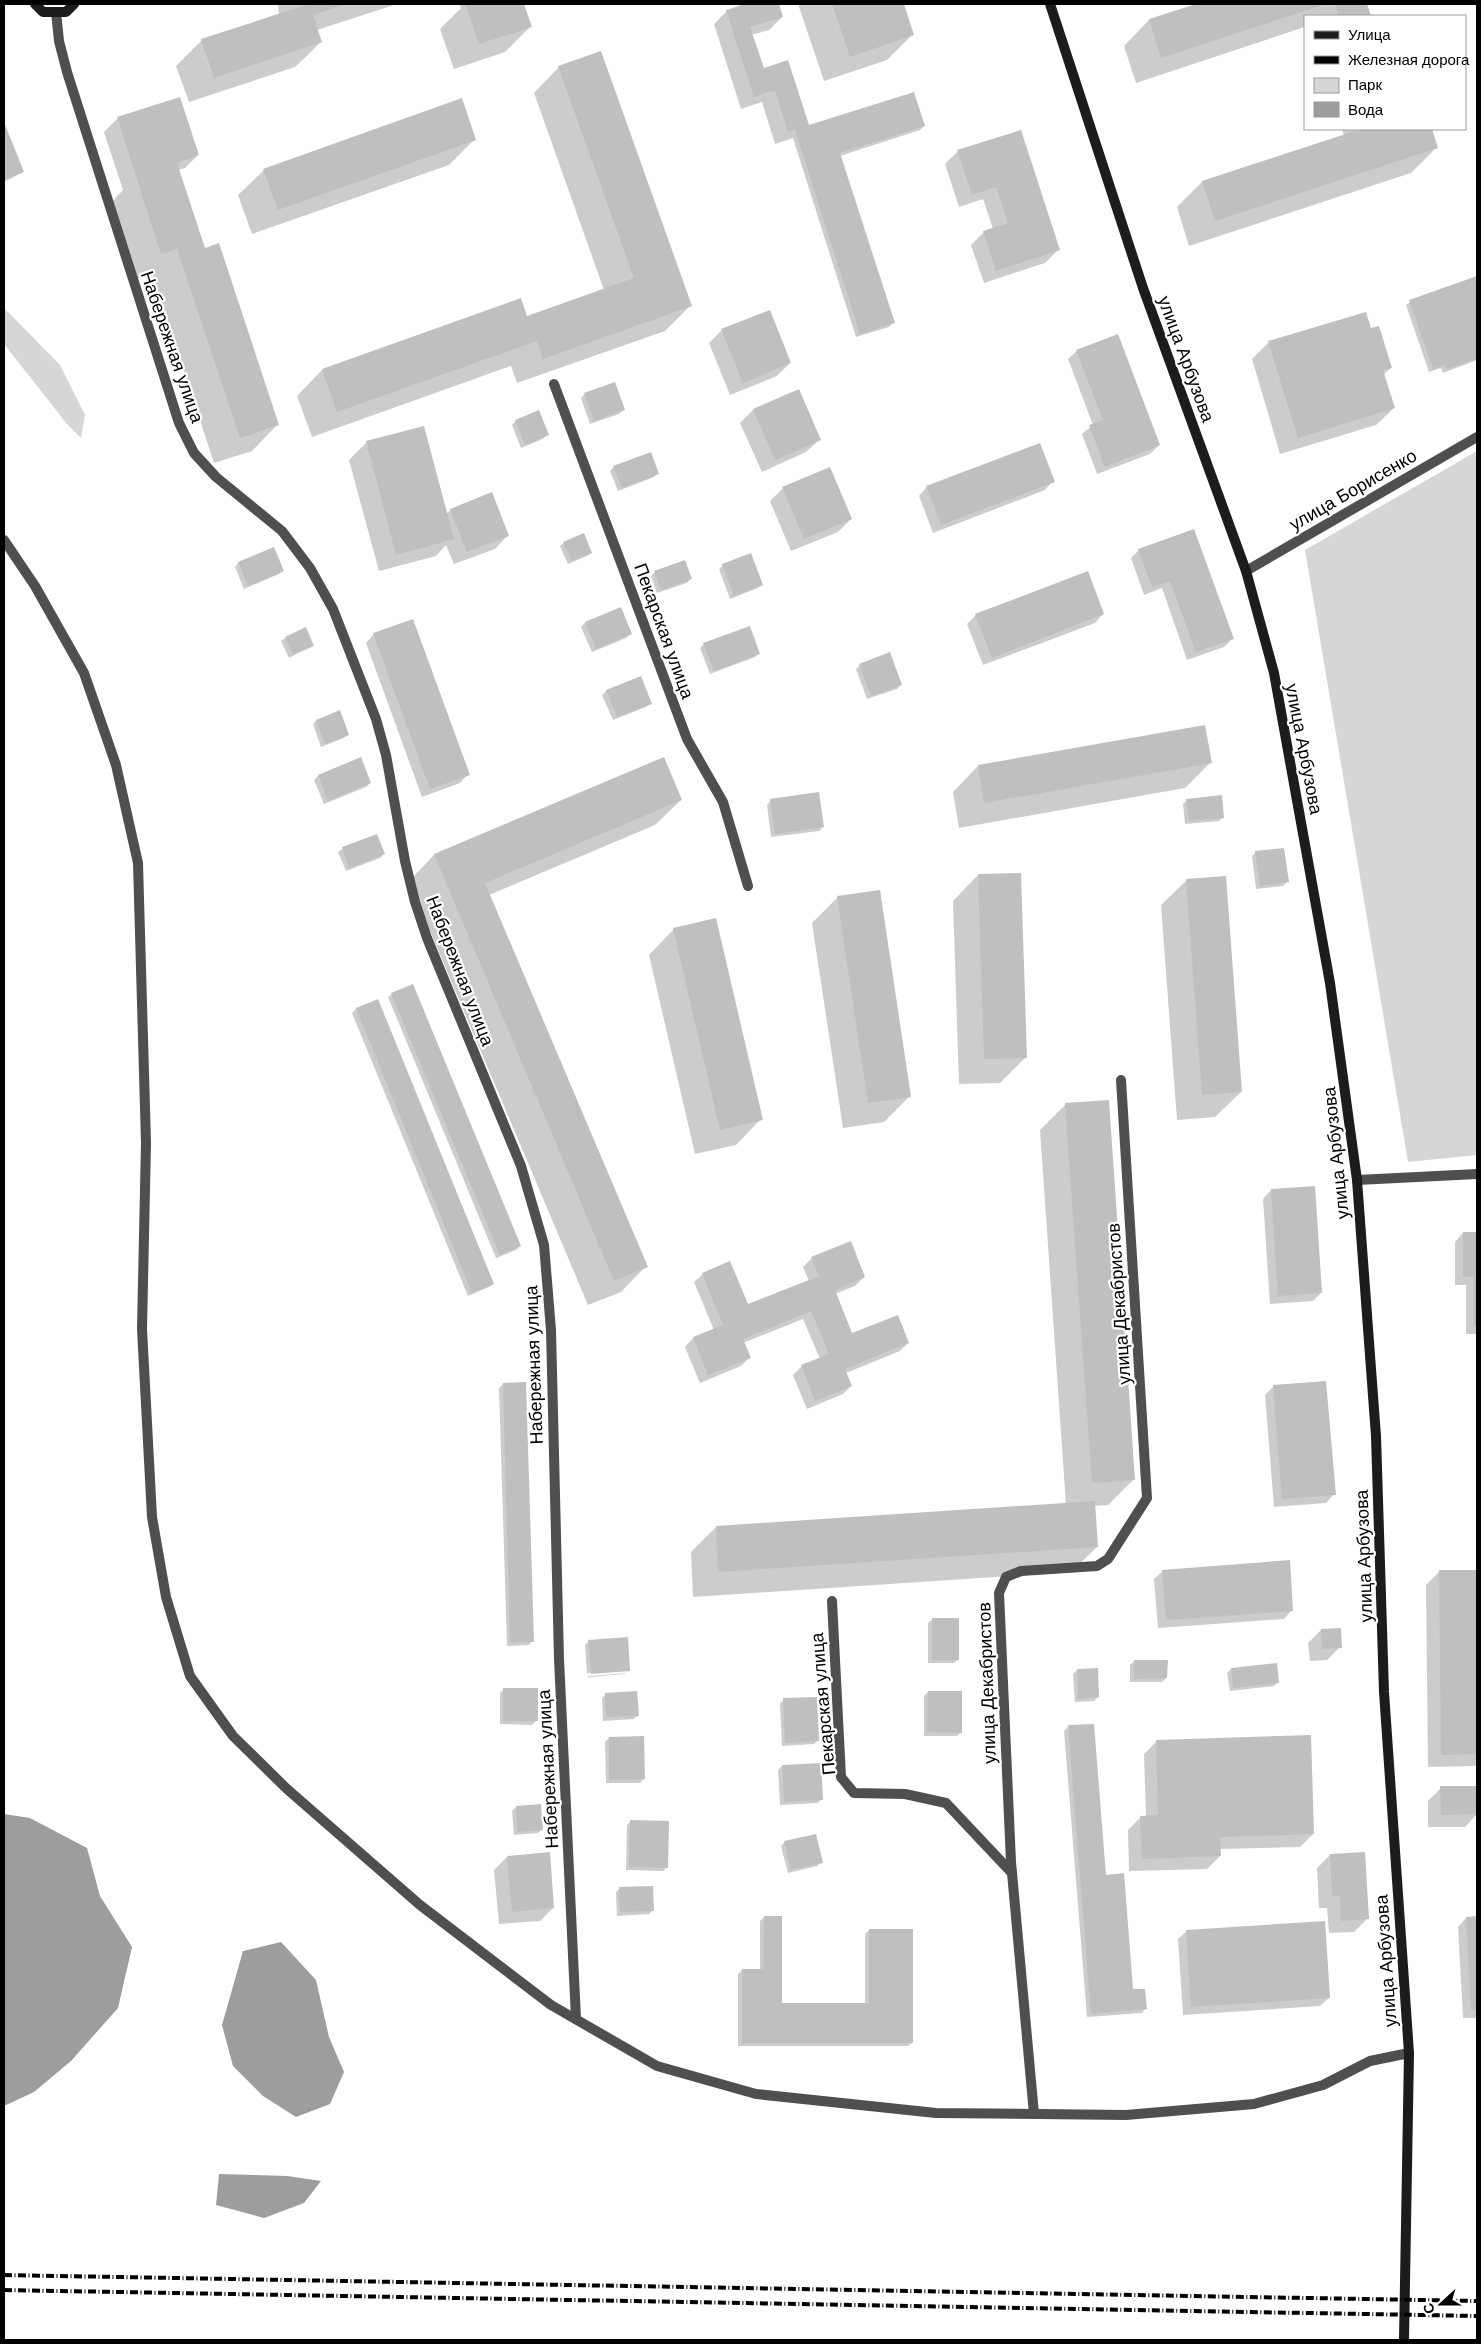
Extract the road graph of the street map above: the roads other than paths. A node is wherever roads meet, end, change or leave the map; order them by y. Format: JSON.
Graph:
{"nodes":[{"id":1,"x":35,"y":4,"type":"edge"},
{"id":2,"x":74,"y":4,"type":"edge"},
{"id":3,"x":1050,"y":4,"type":"edge"},
{"id":4,"x":56,"y":12,"type":"junction"},
{"id":5,"x":554,"y":384,"type":"dead end"},
{"id":6,"x":1477,"y":437,"type":"edge"},
{"id":7,"x":4,"y":540,"type":"edge"},
{"id":8,"x":1246,"y":571,"type":"junction"},
{"id":9,"x":748,"y":886,"type":"dead end"},
{"id":10,"x":1121,"y":1080,"type":"dead end"},
{"id":11,"x":1477,"y":1174,"type":"edge"},
{"id":12,"x":1357,"y":1180,"type":"junction"},
{"id":13,"x":832,"y":1601,"type":"dead end"},
{"id":14,"x":1012,"y":1873,"type":"junction"},
{"id":15,"x":576,"y":2019,"type":"junction"},
{"id":16,"x":1409,"y":2054,"type":"junction"},
{"id":17,"x":1034,"y":2114,"type":"junction"},
{"id":18,"x":1404,"y":2340,"type":"edge"}],
"edges":[{"from":1,"to":4,"type":"street"},
{"from":2,"to":4,"type":"street"},
{"from":3,"to":8,"type":"street","name":"улица Арбузова"},
{"from":4,"to":15,"type":"street","name":"Набережная улица"},
{"from":5,"to":9,"type":"street","name":"Пекарская улица"},
{"from":6,"to":8,"type":"street","name":"улица Борисенко"},
{"from":7,"to":15,"type":"street"},
{"from":8,"to":12,"type":"street","name":"улица Арбузова"},
{"from":10,"to":14,"type":"street","name":"улица Декабристов"},
{"from":11,"to":12,"type":"street"},
{"from":12,"to":16,"type":"street","name":"улица Арбузова"},
{"from":13,"to":14,"type":"street","name":"Пекарская улица"},
{"from":14,"to":17,"type":"street","name":"улица Декабристов"},
{"from":15,"to":17,"type":"street"},
{"from":16,"to":17,"type":"street"},
{"from":16,"to":18,"type":"street","name":"улица Арбузова"}]}
